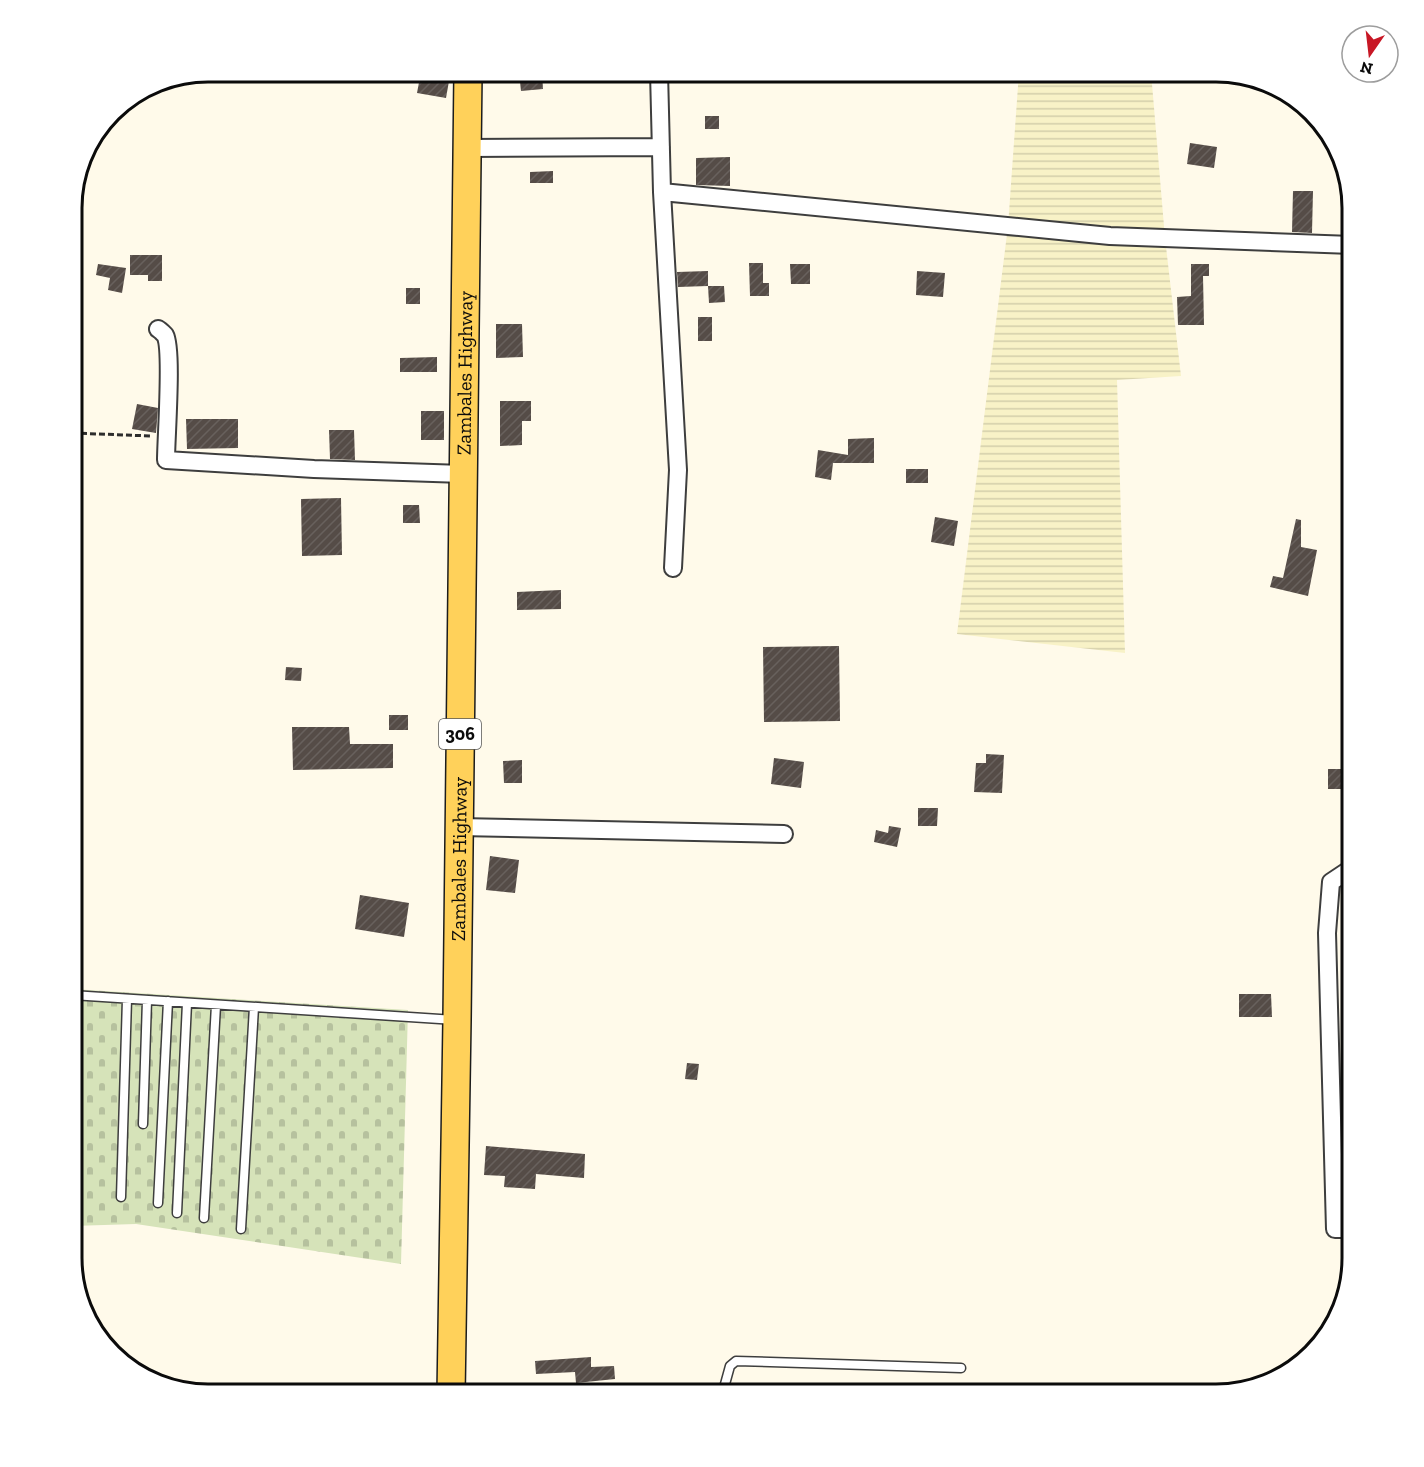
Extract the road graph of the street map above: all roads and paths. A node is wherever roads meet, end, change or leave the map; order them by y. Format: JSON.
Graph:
{"nodes":[{"id":1,"x":468,"y":83,"type":"edge"},
{"id":2,"x":659,"y":83,"type":"edge"},
{"id":3,"x":661,"y":147,"type":"junction"},
{"id":4,"x":466,"y":148,"type":"junction"},
{"id":5,"x":662,"y":192,"type":"junction"},
{"id":6,"x":1342,"y":245,"type":"edge"},
{"id":7,"x":158,"y":329,"type":"dead end"},
{"id":8,"x":83,"y":433,"type":"edge"},
{"id":9,"x":166,"y":437,"type":"junction"},
{"id":10,"x":462,"y":474,"type":"junction"},
{"id":11,"x":673,"y":568,"type":"dead end"},
{"id":12,"x":459,"y":827,"type":"junction"},
{"id":13,"x":784,"y":834,"type":"dead end"},
{"id":14,"x":1342,"y":875,"type":"edge"},
{"id":15,"x":82,"y":996,"type":"edge"},
{"id":16,"x":127,"y":999,"type":"junction"},
{"id":17,"x":147,"y":1000,"type":"junction"},
{"id":18,"x":168,"y":1001,"type":"junction"},
{"id":19,"x":187,"y":1003,"type":"junction"},
{"id":20,"x":216,"y":1005,"type":"junction"},
{"id":21,"x":254,"y":1007,"type":"junction"},
{"id":22,"x":458,"y":1020,"type":"junction"},
{"id":23,"x":144,"y":1124,"type":"dead end"},
{"id":24,"x":121,"y":1197,"type":"dead end"},
{"id":25,"x":158,"y":1203,"type":"dead end"},
{"id":26,"x":177,"y":1214,"type":"dead end"},
{"id":27,"x":204,"y":1218,"type":"dead end"},
{"id":28,"x":241,"y":1229,"type":"dead end"},
{"id":29,"x":1342,"y":1229,"type":"edge"},
{"id":30,"x":961,"y":1368,"type":"dead end"},
{"id":31,"x":451,"y":1384,"type":"edge"},
{"id":32,"x":725,"y":1384,"type":"edge"}],
"edges":[{"from":1,"to":4,"type":"main road","name":"Zambales Highway","number":"306"},
{"from":2,"to":3,"type":"street"},
{"from":3,"to":4,"type":"street"},
{"from":3,"to":5,"type":"street"},
{"from":4,"to":10,"type":"main road","name":"Zambales Highway","number":"306"},
{"from":5,"to":6,"type":"street"},
{"from":5,"to":11,"type":"street"},
{"from":7,"to":9,"type":"street"},
{"from":8,"to":9,"type":"path"},
{"from":9,"to":10,"type":"street"},
{"from":10,"to":12,"type":"main road","name":"Zambales Highway","number":"306"},
{"from":12,"to":13,"type":"street"},
{"from":12,"to":22,"type":"main road","name":"Zambales Highway","number":"306"},
{"from":14,"to":29,"type":"street"},
{"from":15,"to":16,"type":"lane"},
{"from":16,"to":17,"type":"lane"},
{"from":16,"to":24,"type":"lane"},
{"from":17,"to":18,"type":"lane"},
{"from":17,"to":23,"type":"lane"},
{"from":18,"to":19,"type":"lane"},
{"from":18,"to":25,"type":"lane"},
{"from":19,"to":20,"type":"lane"},
{"from":19,"to":26,"type":"lane"},
{"from":20,"to":21,"type":"lane"},
{"from":20,"to":27,"type":"lane"},
{"from":21,"to":22,"type":"lane"},
{"from":21,"to":28,"type":"lane"},
{"from":22,"to":31,"type":"main road","name":"Zambales Highway","number":"306"},
{"from":30,"to":32,"type":"lane"}]}
